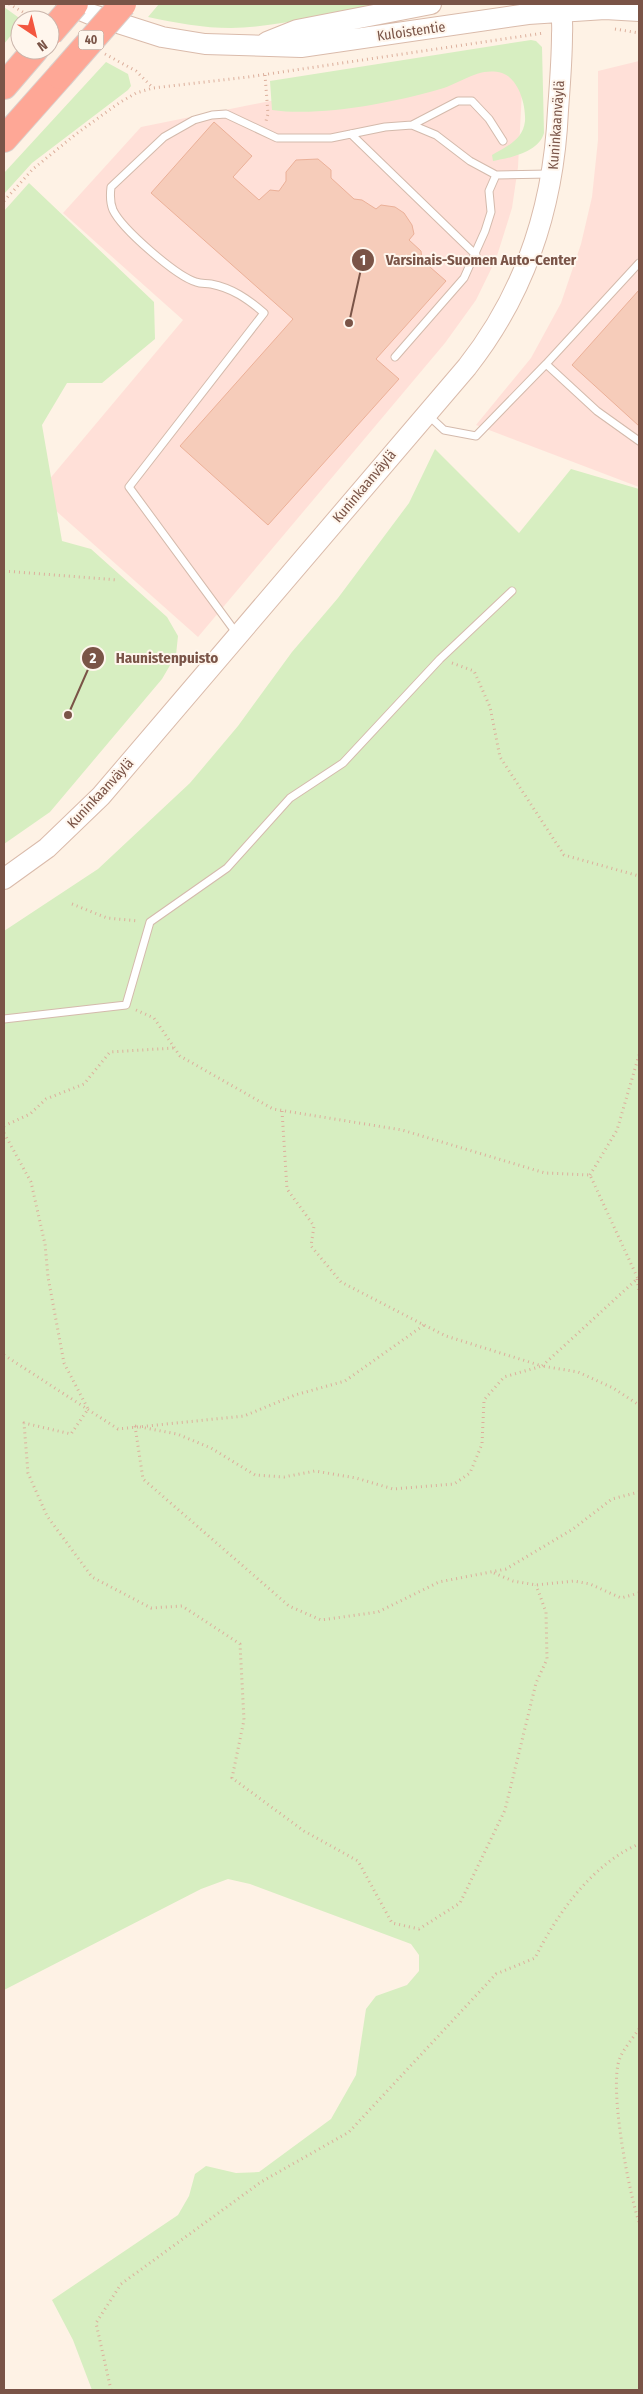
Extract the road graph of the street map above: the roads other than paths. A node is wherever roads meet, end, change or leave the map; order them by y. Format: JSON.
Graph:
{"nodes":[{"id":1,"x":66,"y":4,"type":"edge"},
{"id":2,"x":75,"y":4,"type":"edge"},
{"id":3,"x":123,"y":4,"type":"edge"},
{"id":4,"x":431,"y":4,"type":"edge"},
{"id":5,"x":560,"y":6,"type":"edge"},
{"id":6,"x":639,"y":12,"type":"edge"},
{"id":7,"x":60,"y":21,"type":"edge"},
{"id":8,"x":261,"y":45,"type":"junction"},
{"id":9,"x":26,"y":60,"type":"edge"},
{"id":10,"x":4,"y":86,"type":"edge"},
{"id":11,"x":412,"y":125,"type":"junction"},
{"id":12,"x":351,"y":134,"type":"junction"},
{"id":13,"x":4,"y":139,"type":"edge"},
{"id":14,"x":502,"y":141,"type":"dead end"},
{"id":15,"x":553,"y":173,"type":"junction"},
{"id":16,"x":496,"y":175,"type":"junction"},
{"id":17,"x":476,"y":255,"type":"junction"},
{"id":18,"x":639,"y":263,"type":"edge"},
{"id":19,"x":395,"y":357,"type":"dead end"},
{"id":20,"x":546,"y":364,"type":"junction"},
{"id":21,"x":426,"y":414,"type":"junction"},
{"id":22,"x":639,"y":440,"type":"edge"},
{"id":23,"x":512,"y":591,"type":"dead end"},
{"id":24,"x":238,"y":635,"type":"junction"},
{"id":25,"x":4,"y":879,"type":"edge"},
{"id":26,"x":4,"y":1018,"type":"edge"}],
"edges":[{"from":1,"to":8,"type":"street","name":"Kuloistentie"},
{"from":2,"to":7,"type":"highway","number":"40","bridge":true},
{"from":3,"to":13,"type":"highway","number":"40","bridge":true},
{"from":4,"to":8,"type":"street","name":"Kuloistentie"},
{"from":5,"to":6,"type":"street","name":"Kuloistentie"},
{"from":5,"to":8,"type":"street","name":"Kuloistentie"},
{"from":5,"to":15,"type":"street","name":"Kuninkaanväylä"},
{"from":9,"to":10,"type":"highway"},
{"from":11,"to":12,"type":"lane"},
{"from":11,"to":14,"type":"lane"},
{"from":11,"to":16,"type":"lane"},
{"from":12,"to":17,"type":"lane"},
{"from":12,"to":24,"type":"lane"},
{"from":15,"to":16,"type":"lane"},
{"from":15,"to":21,"type":"street","name":"Kuninkaanväylä"},
{"from":16,"to":17,"type":"lane"},
{"from":17,"to":19,"type":"lane"},
{"from":18,"to":20,"type":"lane"},
{"from":20,"to":21,"type":"lane"},
{"from":20,"to":22,"type":"lane"},
{"from":21,"to":24,"type":"street","name":"Kuninkaanväylä"},
{"from":23,"to":26,"type":"lane"},
{"from":24,"to":25,"type":"street","name":"Kuninkaanväylä"}]}
